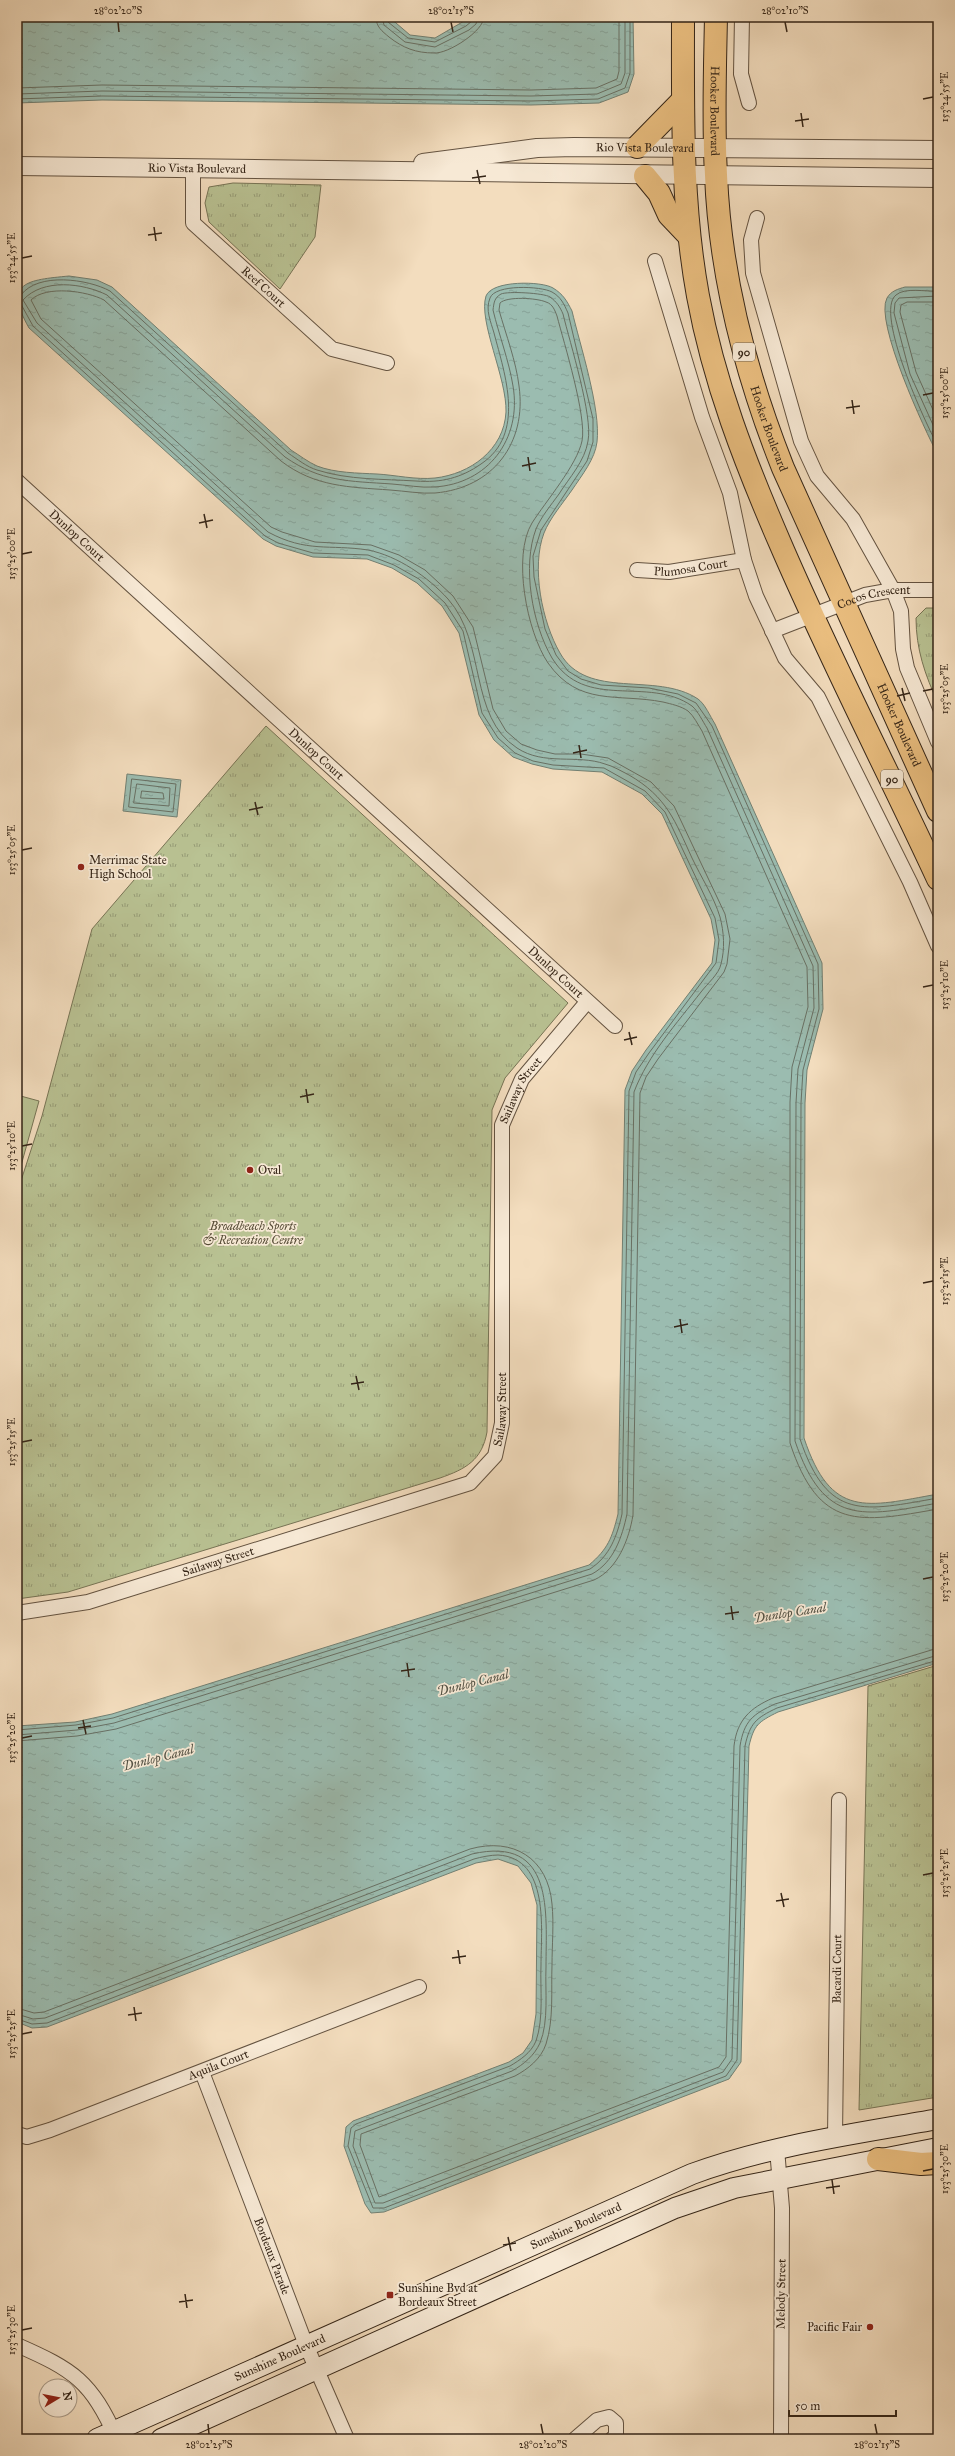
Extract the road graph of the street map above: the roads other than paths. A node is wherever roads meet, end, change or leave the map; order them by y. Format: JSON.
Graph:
{"nodes":[{"id":1,"x":683,"y":17,"type":"edge"},
{"id":2,"x":716,"y":17,"type":"edge"},
{"id":3,"x":742,"y":17,"type":"edge"},
{"id":4,"x":683,"y":100,"type":"junction"},
{"id":5,"x":749,"y":103,"type":"dead end"},
{"id":6,"x":637,"y":147,"type":"junction"},
{"id":7,"x":683,"y":147,"type":"junction"},
{"id":8,"x":715,"y":147,"type":"junction"},
{"id":9,"x":938,"y":150,"type":"edge"},
{"id":10,"x":17,"y":166,"type":"edge"},
{"id":11,"x":193,"y":168,"type":"junction"},
{"id":12,"x":377,"y":169,"type":"junction"},
{"id":13,"x":645,"y":176,"type":"junction"},
{"id":14,"x":684,"y":176,"type":"junction"},
{"id":15,"x":716,"y":176,"type":"junction"},
{"id":16,"x":938,"y":178,"type":"edge"},
{"id":17,"x":757,"y":218,"type":"dead end"},
{"id":18,"x":688,"y":235,"type":"junction"},
{"id":19,"x":655,"y":261,"type":"dead end"},
{"id":20,"x":387,"y":363,"type":"dead end"},
{"id":21,"x":17,"y":481,"type":"edge"},
{"id":22,"x":744,"y":560,"type":"junction"},
{"id":23,"x":637,"y":570,"type":"dead end"},
{"id":24,"x":893,"y":590,"type":"junction"},
{"id":25,"x":938,"y":590,"type":"edge"},
{"id":26,"x":843,"y":602,"type":"junction"},
{"id":27,"x":812,"y":615,"type":"junction"},
{"id":28,"x":772,"y":631,"type":"junction"},
{"id":29,"x":938,"y":742,"type":"edge"},
{"id":30,"x":938,"y":811,"type":"edge"},
{"id":31,"x":938,"y":879,"type":"edge"},
{"id":32,"x":938,"y":946,"type":"edge"},
{"id":33,"x":587,"y":1002,"type":"junction"},
{"id":34,"x":615,"y":1026,"type":"dead end"},
{"id":35,"x":17,"y":1613,"type":"edge"},
{"id":36,"x":839,"y":1800,"type":"dead end"},
{"id":37,"x":419,"y":1987,"type":"dead end"},
{"id":38,"x":202,"y":2072,"type":"junction"},
{"id":39,"x":938,"y":2119,"type":"edge"},
{"id":40,"x":17,"y":2134,"type":"edge"},
{"id":41,"x":835,"y":2138,"type":"junction"},
{"id":42,"x":938,"y":2148,"type":"edge"},
{"id":43,"x":777,"y":2149,"type":"junction"},
{"id":44,"x":878,"y":2159,"type":"junction"},
{"id":45,"x":938,"y":2163,"type":"edge"},
{"id":46,"x":780,"y":2180,"type":"junction"},
{"id":47,"x":306,"y":2345,"type":"junction"},
{"id":48,"x":17,"y":2346,"type":"edge"},
{"id":49,"x":316,"y":2369,"type":"junction"},
{"id":50,"x":109,"y":2437,"type":"edge"},
{"id":51,"x":161,"y":2439,"type":"edge"},
{"id":52,"x":347,"y":2439,"type":"edge"},
{"id":53,"x":575,"y":2439,"type":"edge"},
{"id":54,"x":612,"y":2439,"type":"edge"},
{"id":55,"x":781,"y":2439,"type":"edge"}],
"edges":[{"from":1,"to":4,"type":"main road","number":"90"},
{"from":2,"to":8,"type":"main road","name":"Hooker Boulevard","number":"90"},
{"from":3,"to":5,"type":"street"},
{"from":4,"to":6,"type":"main road"},
{"from":4,"to":7,"type":"main road","number":"90"},
{"from":6,"to":7,"type":"street","name":"Rio Vista Boulevard"},
{"from":6,"to":12,"type":"street","name":"Rio Vista Boulevard"},
{"from":7,"to":8,"type":"street","name":"Rio Vista Boulevard"},
{"from":7,"to":14,"type":"main road","number":"90"},
{"from":8,"to":9,"type":"street","name":"Rio Vista Boulevard"},
{"from":8,"to":15,"type":"main road","name":"Hooker Boulevard","number":"90"},
{"from":10,"to":11,"type":"street","name":"Rio Vista Boulevard"},
{"from":11,"to":12,"type":"street","name":"Rio Vista Boulevard"},
{"from":11,"to":20,"type":"street","name":"Reef Court"},
{"from":12,"to":13,"type":"street","name":"Rio Vista Boulevard"},
{"from":13,"to":14,"type":"street","name":"Rio Vista Boulevard"},
{"from":13,"to":18,"type":"main road"},
{"from":14,"to":15,"type":"street","name":"Rio Vista Boulevard"},
{"from":14,"to":18,"type":"main road","number":"90"},
{"from":15,"to":16,"type":"street","name":"Rio Vista Boulevard"},
{"from":15,"to":26,"type":"main road","name":"Hooker Boulevard","number":"90"},
{"from":17,"to":24,"type":"street"},
{"from":18,"to":27,"type":"main road","number":"90"},
{"from":19,"to":22,"type":"street"},
{"from":21,"to":33,"type":"street","name":"Dunlop Court"},
{"from":22,"to":23,"type":"street","name":"Plumosa Court"},
{"from":22,"to":28,"type":"street"},
{"from":24,"to":25,"type":"street","name":"Cocos Crescent"},
{"from":24,"to":26,"type":"street","name":"Cocos Crescent"},
{"from":24,"to":29,"type":"street"},
{"from":26,"to":27,"type":"street","name":"Cocos Crescent"},
{"from":26,"to":30,"type":"main road","name":"Hooker Boulevard","number":"90"},
{"from":27,"to":28,"type":"street"},
{"from":27,"to":31,"type":"main road","number":"90"},
{"from":28,"to":32,"type":"street"},
{"from":33,"to":34,"type":"street","name":"Dunlop Court"},
{"from":33,"to":35,"type":"street","name":"Sailaway Street"},
{"from":36,"to":41,"type":"street","name":"Bacardi Court"},
{"from":37,"to":38,"type":"street","name":"Aquila Court"},
{"from":38,"to":40,"type":"street","name":"Aquila Court"},
{"from":38,"to":47,"type":"street","name":"Bordeaux Parade"},
{"from":39,"to":41,"type":"main road","name":"Sunshine Boulevard"},
{"from":41,"to":43,"type":"main road","name":"Sunshine Boulevard"},
{"from":42,"to":44,"type":"main road","name":"Sunshine Boulevard"},
{"from":43,"to":46,"type":"street","name":"Melody Street"},
{"from":43,"to":47,"type":"main road","name":"Sunshine Boulevard"},
{"from":44,"to":45,"type":"main road"},
{"from":44,"to":46,"type":"main road","name":"Sunshine Boulevard"},
{"from":46,"to":49,"type":"main road","name":"Sunshine Boulevard"},
{"from":46,"to":55,"type":"street","name":"Melody Street"},
{"from":47,"to":49,"type":"street","name":"Bordeaux Parade"},
{"from":47,"to":50,"type":"main road","name":"Sunshine Boulevard"},
{"from":48,"to":50,"type":"street"},
{"from":49,"to":51,"type":"main road","name":"Sunshine Boulevard"},
{"from":49,"to":52,"type":"street","name":"Bordeaux Parade"},
{"from":53,"to":54,"type":"street"}]}
